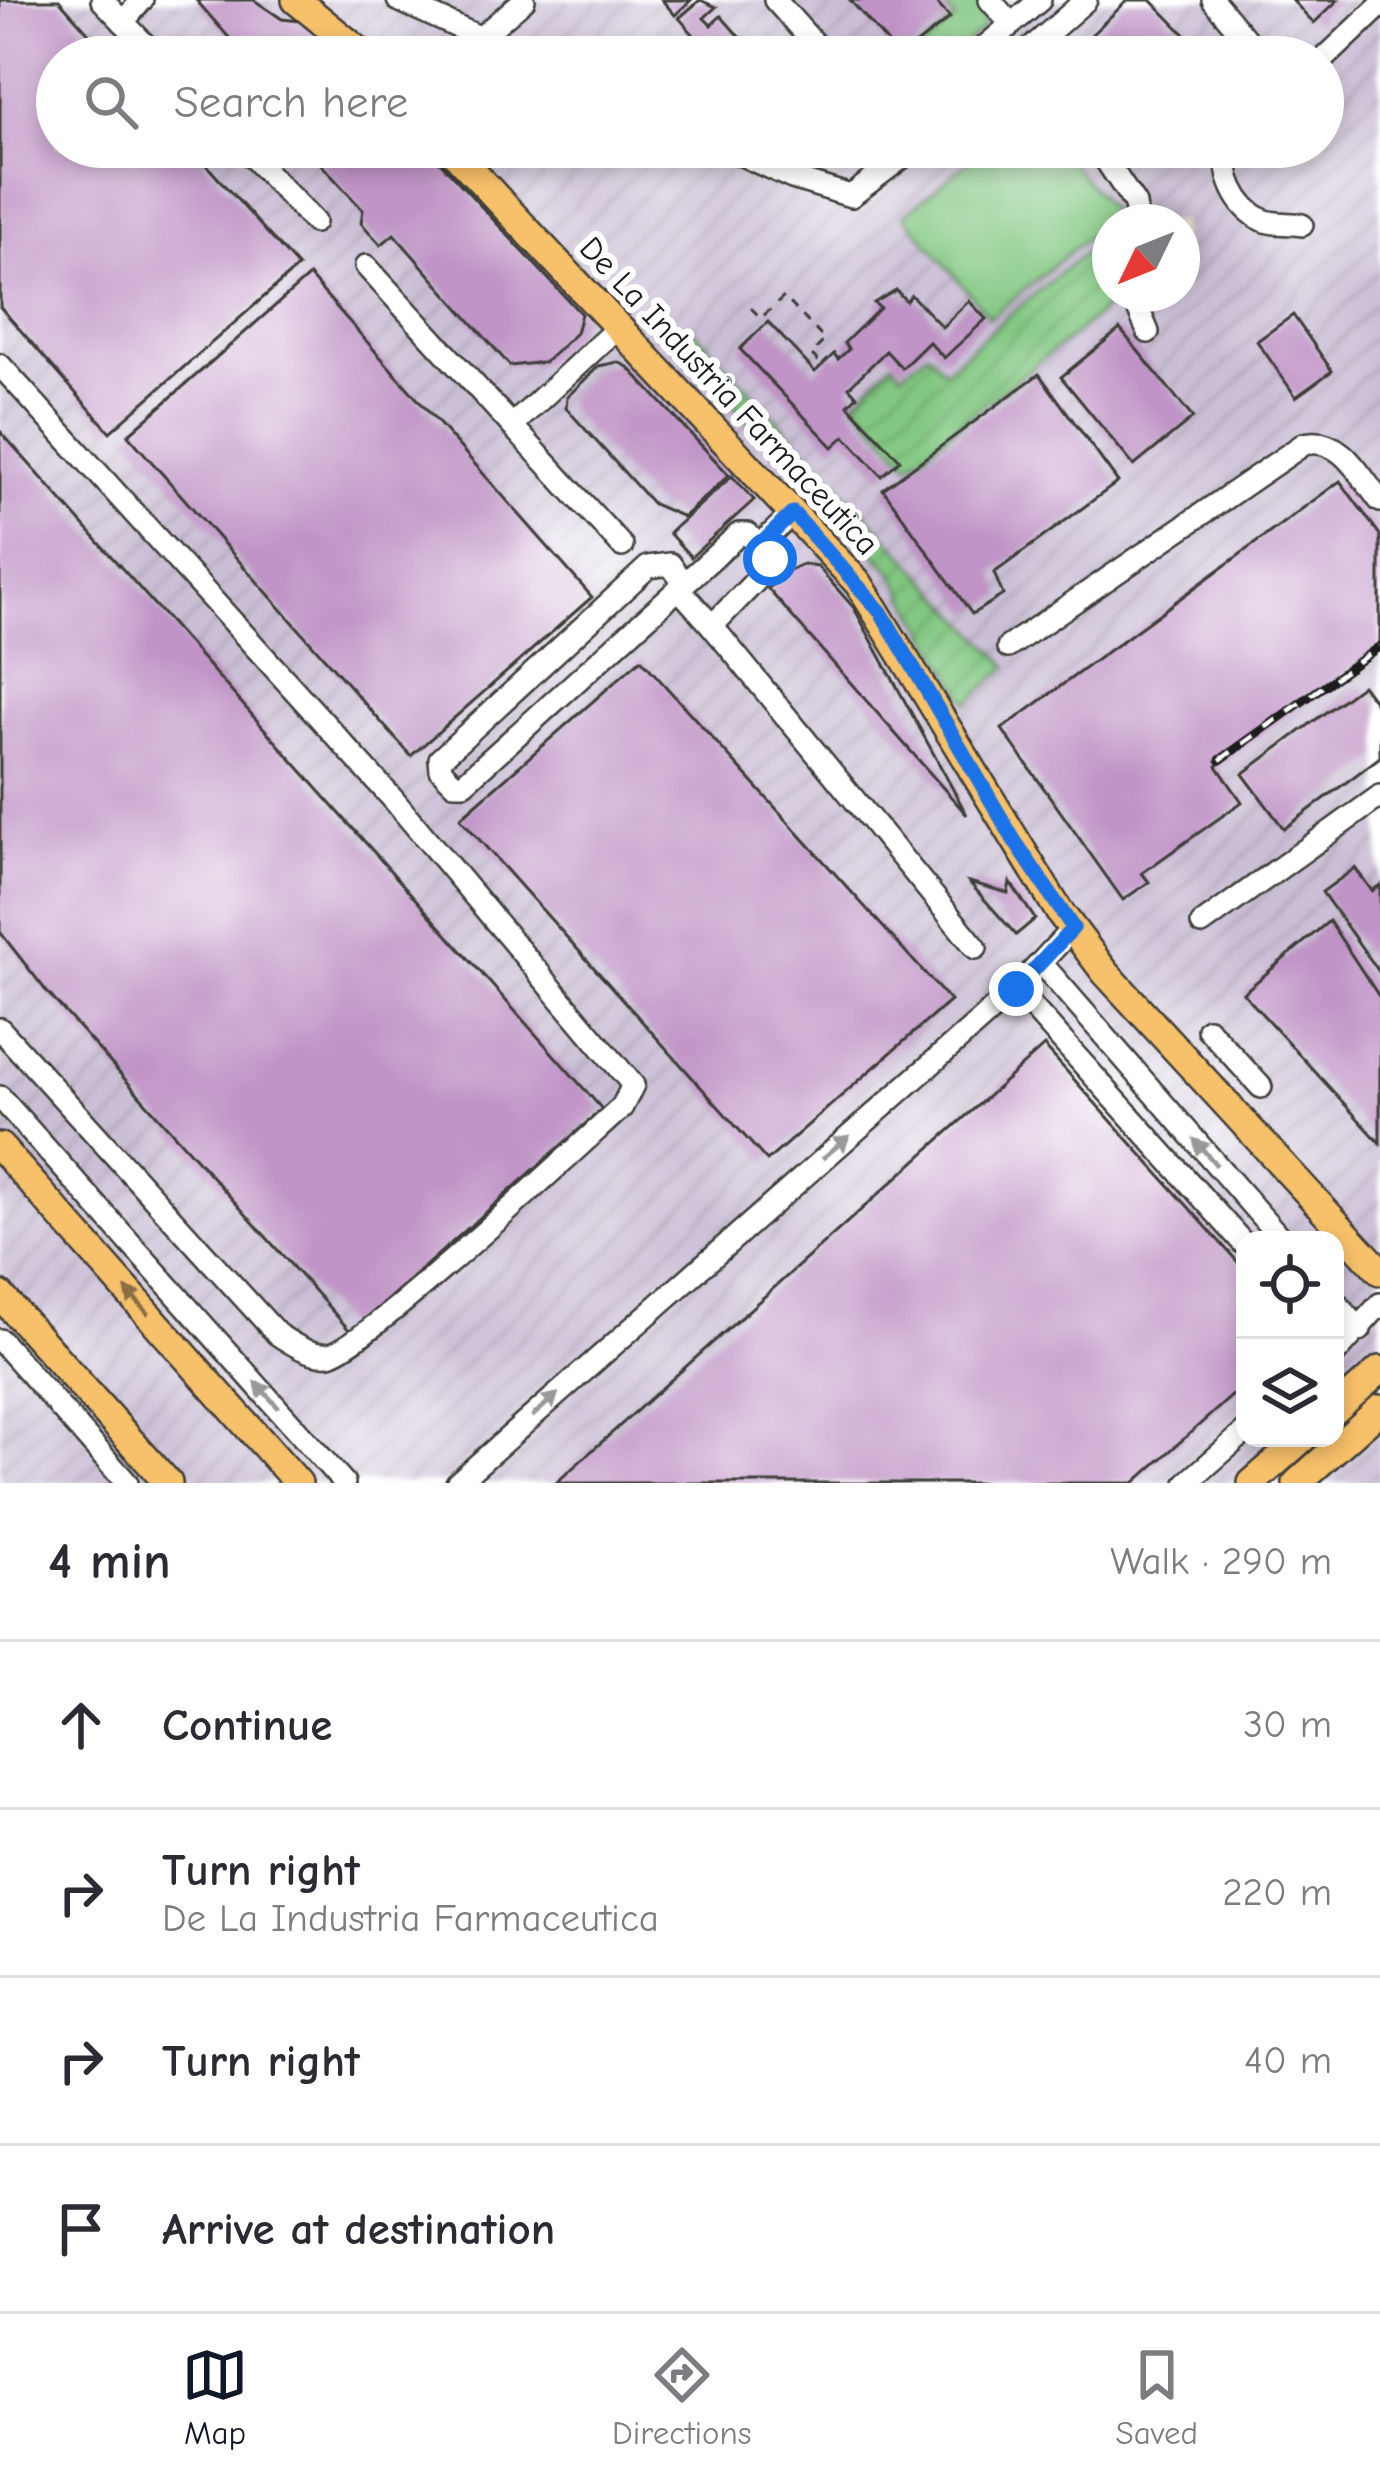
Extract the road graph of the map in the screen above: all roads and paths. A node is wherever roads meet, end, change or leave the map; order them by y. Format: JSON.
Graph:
{"nodes":[{"id":1,"x":102,"y":0,"type":"edge"},
{"id":2,"x":142,"y":0,"type":"edge"},
{"id":3,"x":398,"y":0,"type":"edge"},
{"id":4,"x":524,"y":0,"type":"edge"},
{"id":5,"x":775,"y":0,"type":"edge"},
{"id":6,"x":990,"y":0,"type":"edge"},
{"id":7,"x":1040,"y":0,"type":"edge"},
{"id":8,"x":1086,"y":0,"type":"edge"},
{"id":9,"x":1213,"y":0,"type":"edge"},
{"id":10,"x":1380,"y":7,"type":"edge"},
{"id":11,"x":307,"y":8,"type":"edge"},
{"id":12,"x":123,"y":22,"type":"junction"},
{"id":13,"x":1011,"y":24,"type":"junction"},
{"id":14,"x":137,"y":36,"type":"edge"},
{"id":15,"x":341,"y":36,"type":"edge"},
{"id":16,"x":476,"y":36,"type":"edge"},
{"id":17,"x":482,"y":36,"type":"edge"},
{"id":18,"x":807,"y":36,"type":"edge"},
{"id":19,"x":997,"y":36,"type":"edge"},
{"id":20,"x":1046,"y":36,"type":"edge"},
{"id":21,"x":1243,"y":36,"type":"edge"},
{"id":22,"x":1344,"y":40,"type":"edge"},
{"id":23,"x":263,"y":168,"type":"edge"},
{"id":24,"x":468,"y":168,"type":"edge"},
{"id":25,"x":775,"y":168,"type":"edge"},
{"id":26,"x":891,"y":168,"type":"edge"},
{"id":27,"x":1110,"y":168,"type":"edge"},
{"id":28,"x":1225,"y":168,"type":"edge"},
{"id":29,"x":1135,"y":204,"type":"edge"},
{"id":30,"x":314,"y":222,"type":"dead end"},
{"id":31,"x":1303,"y":224,"type":"dead end"},
{"id":32,"x":366,"y":266,"type":"dead end"},
{"id":33,"x":751,"y":308,"type":"dead end"},
{"id":34,"x":1140,"y":312,"type":"edge"},
{"id":35,"x":616,"y":329,"type":"junction"},
{"id":36,"x":1148,"y":332,"type":"dead end"},
{"id":37,"x":820,"y":363,"type":"dead end"},
{"id":38,"x":0,"y":365,"type":"edge"},
{"id":39,"x":514,"y":423,"type":"junction"},
{"id":40,"x":1380,"y":501,"type":"edge"},
{"id":41,"x":793,"y":513,"type":"junction"},
{"id":42,"x":760,"y":545,"type":"junction"},
{"id":43,"x":622,"y":546,"type":"dead end"},
{"id":44,"x":681,"y":586,"type":"junction"},
{"id":45,"x":712,"y":626,"type":"junction"},
{"id":46,"x":1008,"y":647,"type":"dead end"},
{"id":47,"x":1380,"y":796,"type":"edge"},
{"id":48,"x":1202,"y":924,"type":"dead end"},
{"id":49,"x":1073,"y":928,"type":"junction"},
{"id":50,"x":976,"y":947,"type":"dead end"},
{"id":51,"x":1042,"y":964,"type":"junction"},
{"id":52,"x":1016,"y":989,"type":"junction"},
{"id":53,"x":1208,"y":1029,"type":"dead end"},
{"id":54,"x":4,"y":1040,"type":"edge"},
{"id":55,"x":1232,"y":1058,"type":"junction"},
{"id":56,"x":1208,"y":1081,"type":"junction"},
{"id":57,"x":1261,"y":1087,"type":"dead end"},
{"id":58,"x":0,"y":1097,"type":"edge"},
{"id":59,"x":0,"y":1147,"type":"edge"},
{"id":60,"x":1274,"y":1231,"type":"edge"},
{"id":61,"x":1236,"y":1235,"type":"edge"},
{"id":62,"x":1380,"y":1271,"type":"edge"},
{"id":63,"x":0,"y":1294,"type":"edge"},
{"id":64,"x":1380,"y":1304,"type":"edge"},
{"id":65,"x":1344,"y":1311,"type":"edge"},
{"id":66,"x":1360,"y":1330,"type":"junction"},
{"id":67,"x":0,"y":1340,"type":"edge"},
{"id":68,"x":1344,"y":1343,"type":"edge"},
{"id":69,"x":1380,"y":1370,"type":"edge"},
{"id":70,"x":1344,"y":1402,"type":"edge"},
{"id":71,"x":1380,"y":1409,"type":"edge"},
{"id":72,"x":1236,"y":1440,"type":"edge"},
{"id":73,"x":1293,"y":1447,"type":"edge"},
{"id":74,"x":128,"y":1483,"type":"edge"},
{"id":75,"x":168,"y":1483,"type":"edge"},
{"id":76,"x":298,"y":1483,"type":"edge"},
{"id":77,"x":344,"y":1483,"type":"edge"},
{"id":78,"x":457,"y":1483,"type":"edge"},
{"id":79,"x":1187,"y":1483,"type":"edge"},
{"id":80,"x":1252,"y":1483,"type":"edge"},
{"id":81,"x":1297,"y":1483,"type":"edge"}],
"edges":[{"from":1,"to":12,"type":"street"},
{"from":2,"to":12,"type":"street"},
{"from":3,"to":16,"type":"street"},
{"from":4,"to":17,"type":"street"},
{"from":5,"to":18,"type":"street"},
{"from":6,"to":13,"type":"street"},
{"from":7,"to":13,"type":"street"},
{"from":8,"to":20,"type":"street"},
{"from":9,"to":21,"type":"street"},
{"from":10,"to":22,"type":"street"},
{"from":11,"to":15,"type":"main road"},
{"from":12,"to":14,"type":"street"},
{"from":13,"to":19,"type":"street"},
{"from":23,"to":30,"type":"street"},
{"from":24,"to":35,"type":"main road","name":"De La Industria Farmaceutica"},
{"from":25,"to":26,"type":"street"},
{"from":27,"to":29,"type":"street"},
{"from":28,"to":31,"type":"street"},
{"from":32,"to":39,"type":"street"},
{"from":33,"to":37,"type":"path"},
{"from":34,"to":36,"type":"street"},
{"from":35,"to":39,"type":"street"},
{"from":35,"to":41,"type":"main road","name":"De La Industria Farmaceutica"},
{"from":38,"to":54,"type":"street"},
{"from":39,"to":43,"type":"street"},
{"from":40,"to":46,"type":"street"},
{"from":41,"to":42,"type":"street"},
{"from":41,"to":49,"type":"main road","name":"De La Industria Farmaceutica"},
{"from":42,"to":44,"type":"street"},
{"from":42,"to":45,"type":"street"},
{"from":44,"to":44,"type":"street"},
{"from":44,"to":45,"type":"street"},
{"from":45,"to":50,"type":"street"},
{"from":47,"to":48,"type":"street"},
{"from":49,"to":51,"type":"street"},
{"from":49,"to":56,"type":"main road","name":"De La Industria Farmaceutica"},
{"from":51,"to":52,"type":"street"},
{"from":60,"to":51,"type":"street","one_way":true},
{"from":52,"to":61,"type":"street"},
{"from":78,"to":52,"type":"street","one_way":true},
{"from":53,"to":55,"type":"street"},
{"from":55,"to":56,"type":"street"},
{"from":55,"to":57,"type":"street"},
{"from":56,"to":62,"type":"main road","name":"De La Industria Farmaceutica"},
{"from":77,"to":58,"type":"street","one_way":true},
{"from":76,"to":59,"type":"main road","one_way":true},
{"from":63,"to":75,"type":"main road"},
{"from":64,"to":66,"type":"street"},
{"from":65,"to":66,"type":"street"},
{"from":66,"to":68,"type":"street"},
{"from":67,"to":74,"type":"street"},
{"from":69,"to":70,"type":"main road"},
{"from":71,"to":81,"type":"main road"},
{"from":72,"to":79,"type":"street"},
{"from":73,"to":80,"type":"main road"}]}
